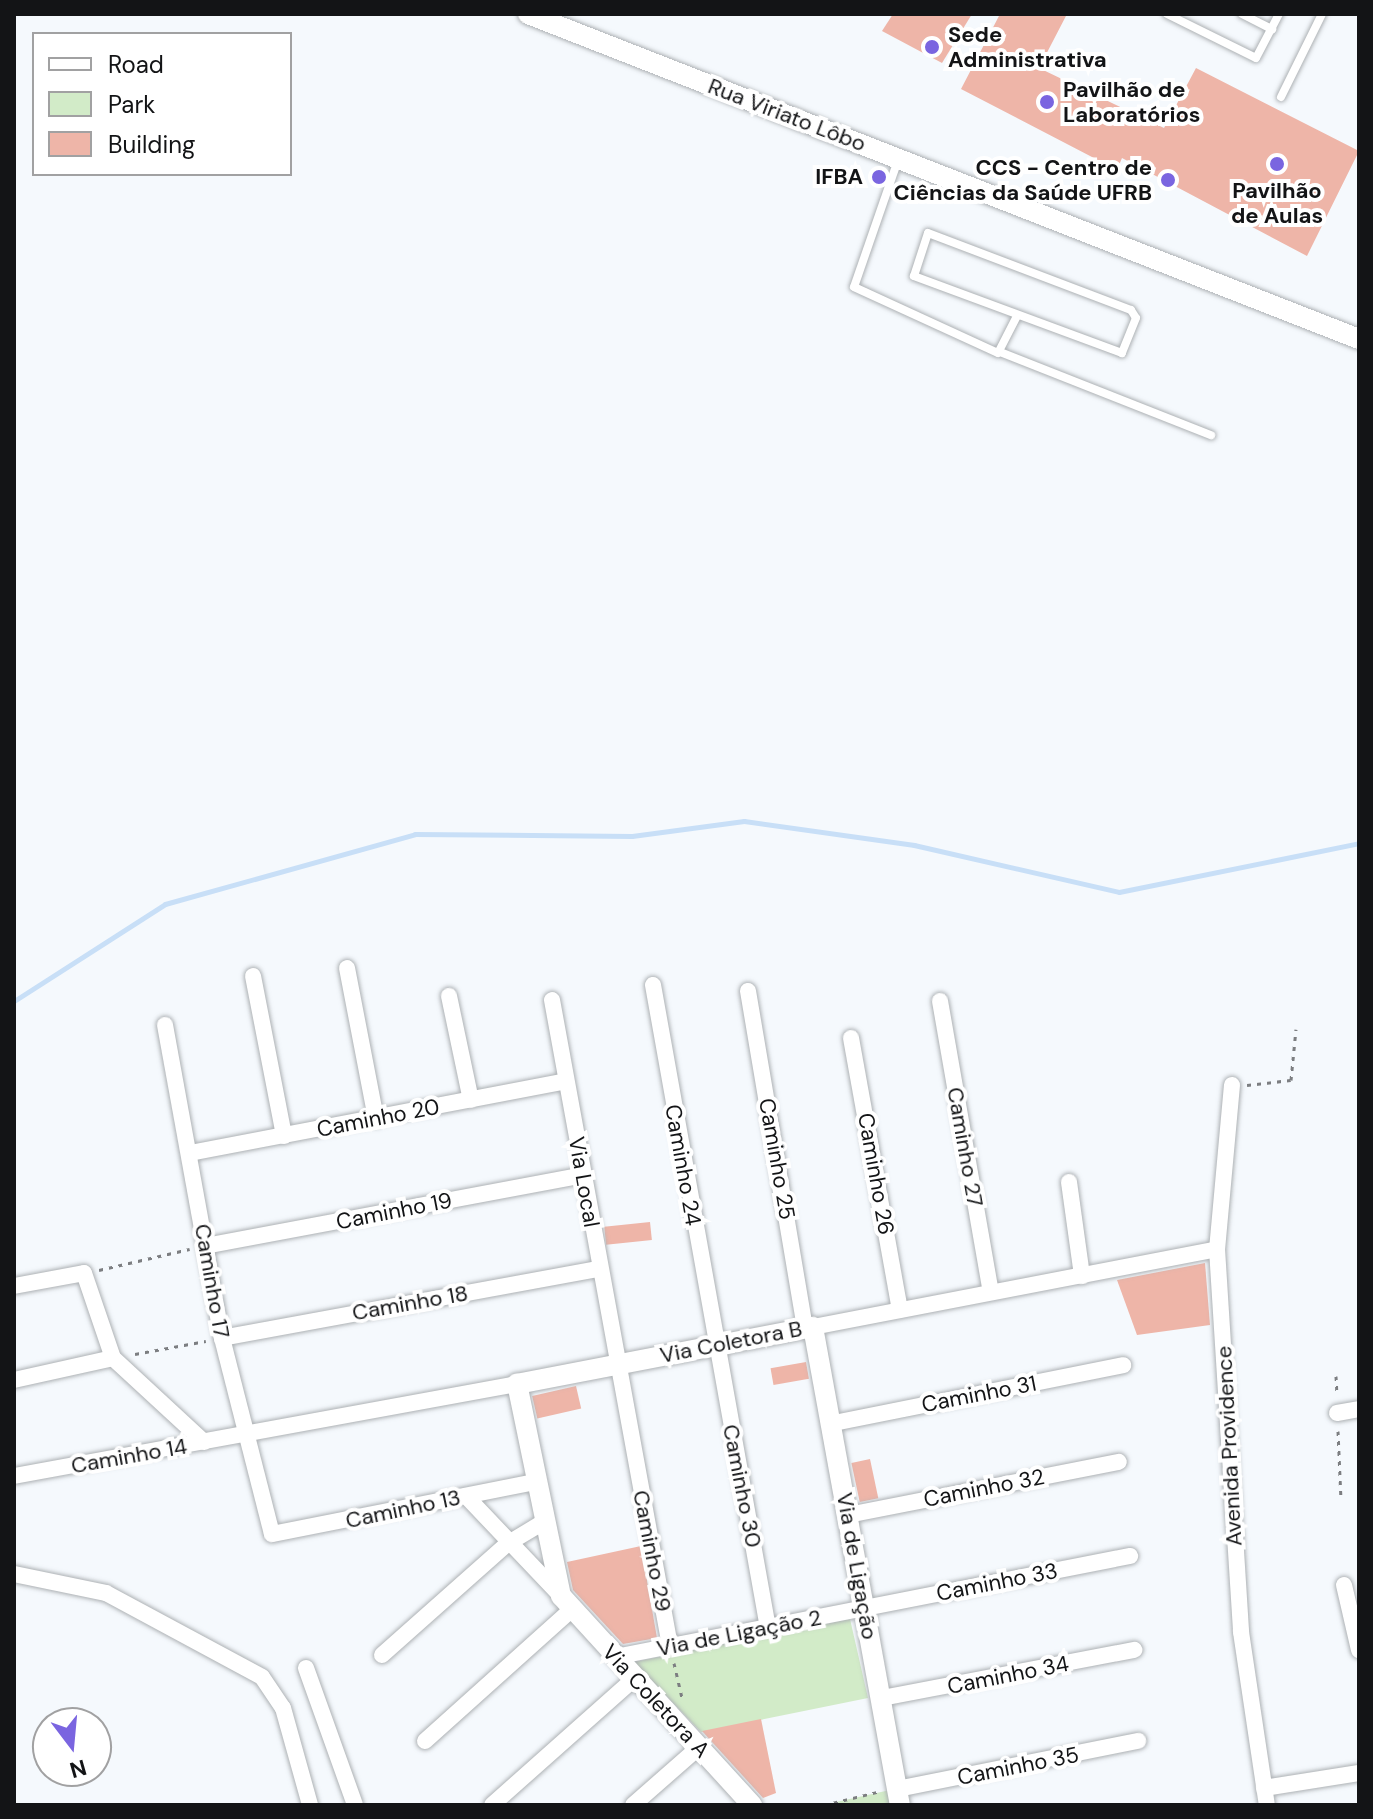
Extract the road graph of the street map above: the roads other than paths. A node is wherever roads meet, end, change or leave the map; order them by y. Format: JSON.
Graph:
{"nodes":[{"id":1,"x":528,"y":14,"type":"edge"},
{"id":2,"x":1167,"y":14,"type":"edge"},
{"id":3,"x":1242,"y":14,"type":"edge"},
{"id":4,"x":1279,"y":14,"type":"edge"},
{"id":5,"x":1322,"y":14,"type":"edge"},
{"id":6,"x":1272,"y":29,"type":"junction"},
{"id":7,"x":1281,"y":97,"type":"dead end"},
{"id":8,"x":898,"y":159,"type":"junction"},
{"id":9,"x":1017,"y":316,"type":"junction"},
{"id":10,"x":1359,"y":339,"type":"edge"},
{"id":11,"x":1000,"y":352,"type":"junction"},
{"id":12,"x":1211,"y":435,"type":"dead end"},
{"id":13,"x":347,"y":968,"type":"dead end"},
{"id":14,"x":253,"y":976,"type":"dead end"},
{"id":15,"x":653,"y":985,"type":"dead end"},
{"id":16,"x":748,"y":991,"type":"dead end"},
{"id":17,"x":449,"y":996,"type":"dead end"},
{"id":18,"x":552,"y":1000,"type":"dead end"},
{"id":19,"x":940,"y":1001,"type":"dead end"},
{"id":20,"x":165,"y":1025,"type":"dead end"},
{"id":21,"x":851,"y":1038,"type":"dead end"},
{"id":22,"x":566,"y":1081,"type":"junction"},
{"id":23,"x":1232,"y":1085,"type":"road end"},
{"id":24,"x":471,"y":1100,"type":"junction"},
{"id":25,"x":376,"y":1119,"type":"junction"},
{"id":26,"x":284,"y":1136,"type":"junction"},
{"id":27,"x":190,"y":1153,"type":"junction"},
{"id":28,"x":583,"y":1175,"type":"junction"},
{"id":29,"x":1069,"y":1182,"type":"dead end"},
{"id":30,"x":205,"y":1246,"type":"junction"},
{"id":31,"x":1217,"y":1249,"type":"junction"},
{"id":32,"x":599,"y":1269,"type":"junction"},
{"id":33,"x":1082,"y":1276,"type":"junction"},
{"id":34,"x":14,"y":1286,"type":"edge"},
{"id":35,"x":991,"y":1292,"type":"junction"},
{"id":36,"x":900,"y":1310,"type":"junction"},
{"id":37,"x":809,"y":1327,"type":"junction"},
{"id":38,"x":222,"y":1338,"type":"junction"},
{"id":39,"x":713,"y":1344,"type":"junction"},
{"id":40,"x":113,"y":1358,"type":"junction"},
{"id":41,"x":617,"y":1365,"type":"junction"},
{"id":42,"x":1123,"y":1365,"type":"dead end"},
{"id":43,"x":14,"y":1380,"type":"edge"},
{"id":44,"x":517,"y":1384,"type":"junction"},
{"id":45,"x":1359,"y":1409,"type":"edge"},
{"id":46,"x":1337,"y":1413,"type":"road end"},
{"id":47,"x":834,"y":1423,"type":"junction"},
{"id":48,"x":244,"y":1434,"type":"junction"},
{"id":49,"x":204,"y":1442,"type":"junction"},
{"id":50,"x":1119,"y":1462,"type":"dead end"},
{"id":51,"x":14,"y":1476,"type":"edge"},
{"id":52,"x":534,"y":1482,"type":"junction"},
{"id":53,"x":466,"y":1496,"type":"junction"},
{"id":54,"x":848,"y":1515,"type":"junction"},
{"id":55,"x":542,"y":1523,"type":"junction"},
{"id":56,"x":272,"y":1534,"type":"joint"},
{"id":57,"x":507,"y":1544,"type":"junction"},
{"id":58,"x":1130,"y":1556,"type":"dead end"},
{"id":59,"x":14,"y":1574,"type":"edge"},
{"id":60,"x":1344,"y":1585,"type":"dead end"},
{"id":61,"x":567,"y":1602,"type":"junction"},
{"id":62,"x":863,"y":1609,"type":"junction"},
{"id":63,"x":768,"y":1628,"type":"junction"},
{"id":64,"x":670,"y":1646,"type":"junction"},
{"id":65,"x":1134,"y":1650,"type":"dead end"},
{"id":66,"x":1359,"y":1650,"type":"edge"},
{"id":67,"x":382,"y":1655,"type":"dead end"},
{"id":68,"x":615,"y":1657,"type":"junction"},
{"id":69,"x":306,"y":1668,"type":"dead end"},
{"id":70,"x":634,"y":1679,"type":"junction"},
{"id":71,"x":882,"y":1698,"type":"junction"},
{"id":72,"x":425,"y":1741,"type":"dead end"},
{"id":73,"x":1138,"y":1741,"type":"dead end"},
{"id":74,"x":699,"y":1747,"type":"junction"},
{"id":75,"x":1359,"y":1773,"type":"edge"},
{"id":76,"x":1264,"y":1788,"type":"junction"},
{"id":77,"x":898,"y":1797,"type":"edge"},
{"id":78,"x":310,"y":1805,"type":"edge"},
{"id":79,"x":355,"y":1805,"type":"edge"},
{"id":80,"x":492,"y":1805,"type":"edge"},
{"id":81,"x":633,"y":1805,"type":"edge"},
{"id":82,"x":752,"y":1805,"type":"edge"},
{"id":83,"x":1267,"y":1805,"type":"edge"}],
"edges":[{"from":1,"to":8,"type":"street","name":"Rua Viriato Lôbo"},
{"from":2,"to":6,"type":"lane"},
{"from":3,"to":6,"type":"lane"},
{"from":4,"to":6,"type":"lane"},
{"from":5,"to":7,"type":"lane"},
{"from":8,"to":10,"type":"street","name":"Rua Viriato Lôbo"},
{"from":8,"to":11,"type":"lane"},
{"from":9,"to":9,"type":"lane"},
{"from":9,"to":11,"type":"lane"},
{"from":11,"to":12,"type":"lane"},
{"from":13,"to":25,"type":"street"},
{"from":14,"to":26,"type":"street"},
{"from":15,"to":39,"type":"street","name":"Caminho 24"},
{"from":16,"to":37,"type":"street","name":"Caminho 25"},
{"from":17,"to":24,"type":"street"},
{"from":18,"to":22,"type":"street","name":"Via Local"},
{"from":19,"to":35,"type":"street","name":"Caminho 27"},
{"from":20,"to":27,"type":"street","name":"Caminho 17"},
{"from":21,"to":36,"type":"street","name":"Caminho 26"},
{"from":22,"to":24,"type":"street","name":"Caminho 20"},
{"from":22,"to":28,"type":"street","name":"Via Local"},
{"from":23,"to":31,"type":"street","name":"Avenida Providence"},
{"from":24,"to":25,"type":"street","name":"Caminho 20"},
{"from":25,"to":26,"type":"street","name":"Caminho 20"},
{"from":26,"to":27,"type":"street","name":"Caminho 20"},
{"from":27,"to":30,"type":"street","name":"Caminho 17"},
{"from":28,"to":30,"type":"street","name":"Caminho 19"},
{"from":28,"to":32,"type":"street","name":"Via Local"},
{"from":29,"to":33,"type":"street"},
{"from":30,"to":38,"type":"street","name":"Caminho 17"},
{"from":31,"to":33,"type":"street","name":"Via Coletora B"},
{"from":31,"to":76,"type":"street","name":"Avenida Providence"},
{"from":32,"to":38,"type":"street","name":"Caminho 18"},
{"from":32,"to":41,"type":"street","name":"Via Local"},
{"from":33,"to":35,"type":"street","name":"Via Coletora B"},
{"from":34,"to":40,"type":"street"},
{"from":35,"to":36,"type":"street","name":"Via Coletora B"},
{"from":36,"to":37,"type":"street","name":"Via Coletora B"},
{"from":37,"to":39,"type":"street","name":"Via Coletora B"},
{"from":37,"to":47,"type":"street","name":"Via de Ligação"},
{"from":38,"to":48,"type":"street","name":"Caminho 17"},
{"from":39,"to":41,"type":"street","name":"Via Coletora B"},
{"from":39,"to":63,"type":"street","name":"Caminho 30"},
{"from":40,"to":43,"type":"street"},
{"from":40,"to":49,"type":"street"},
{"from":41,"to":44,"type":"street","name":"Via Coletora B"},
{"from":41,"to":64,"type":"street","name":"Caminho 29"},
{"from":42,"to":47,"type":"street","name":"Caminho 31"},
{"from":44,"to":48,"type":"street","name":"Via Coletora B"},
{"from":44,"to":52,"type":"street","name":"Via Coletora A"},
{"from":45,"to":46,"type":"street"},
{"from":47,"to":54,"type":"street","name":"Via de Ligação"},
{"from":48,"to":49,"type":"street","name":"Caminho 14"},
{"from":48,"to":56,"type":"street","name":"Caminho 17"},
{"from":49,"to":51,"type":"street","name":"Caminho 14"},
{"from":50,"to":54,"type":"street","name":"Caminho 32"},
{"from":52,"to":53,"type":"street","name":"Caminho 13"},
{"from":52,"to":55,"type":"street","name":"Via Coletora A"},
{"from":53,"to":56,"type":"street","name":"Caminho 13"},
{"from":53,"to":57,"type":"street","name":"Via Coletora A"},
{"from":54,"to":62,"type":"street","name":"Via de Ligação"},
{"from":55,"to":57,"type":"street"},
{"from":55,"to":61,"type":"street","name":"Via Coletora A"},
{"from":57,"to":61,"type":"street","name":"Via Coletora A"},
{"from":57,"to":67,"type":"street"},
{"from":58,"to":62,"type":"street","name":"Caminho 33"},
{"from":59,"to":78,"type":"street"},
{"from":60,"to":66,"type":"street"},
{"from":61,"to":68,"type":"street","name":"Via Coletora A"},
{"from":61,"to":72,"type":"street"},
{"from":62,"to":63,"type":"street","name":"Via de Ligação 2"},
{"from":62,"to":71,"type":"street","name":"Via de Ligação"},
{"from":63,"to":64,"type":"street","name":"Via de Ligação 2"},
{"from":64,"to":68,"type":"street","name":"Via de Ligação 2"},
{"from":65,"to":71,"type":"street","name":"Caminho 34"},
{"from":68,"to":70,"type":"street","name":"Via Coletora A"},
{"from":69,"to":79,"type":"street"},
{"from":70,"to":74,"type":"street","name":"Via Coletora A"},
{"from":70,"to":80,"type":"street"},
{"from":71,"to":77,"type":"street","name":"Via de Ligação"},
{"from":73,"to":77,"type":"street","name":"Caminho 35"},
{"from":74,"to":81,"type":"street"},
{"from":74,"to":82,"type":"street","name":"Via Coletora A"},
{"from":75,"to":76,"type":"street"},
{"from":76,"to":83,"type":"street","name":"Avenida Providence"}]}
